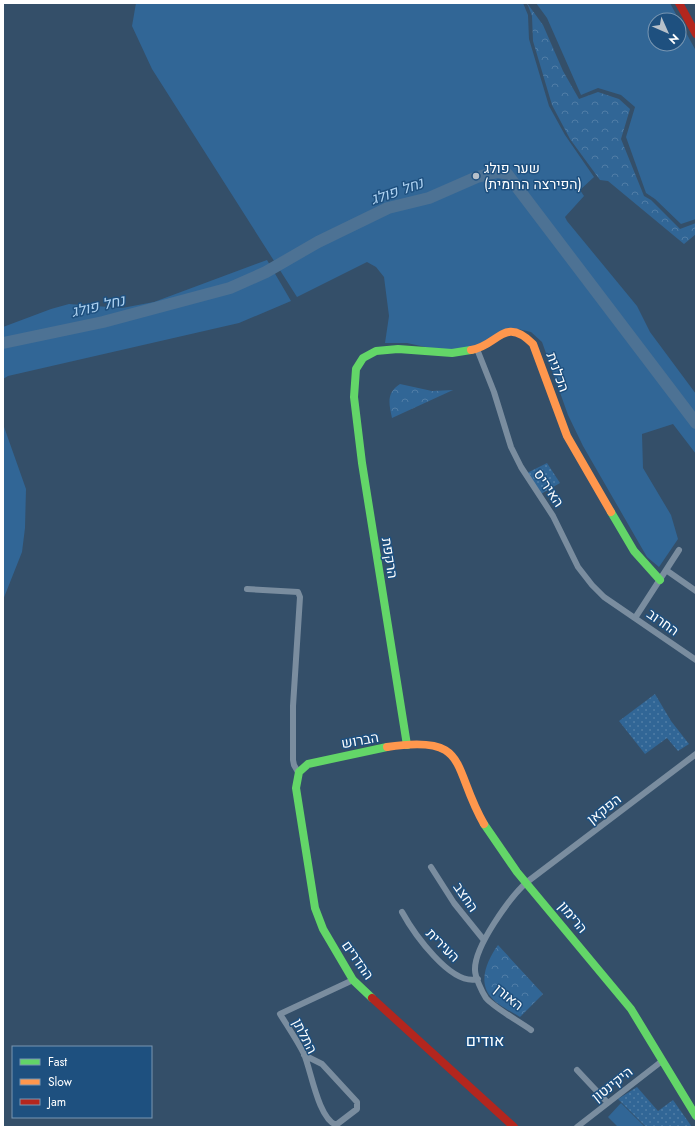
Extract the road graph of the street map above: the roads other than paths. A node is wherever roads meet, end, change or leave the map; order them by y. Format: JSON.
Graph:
{"nodes":[{"id":1,"x":679,"y":3,"type":"edge"},
{"id":2,"x":696,"y":34,"type":"edge"},
{"id":3,"x":477,"y":349,"type":"junction"},
{"id":4,"x":355,"y":374,"type":"joint"},
{"id":5,"x":679,"y":550,"type":"dead end"},
{"id":6,"x":666,"y":570,"type":"junction"},
{"id":7,"x":660,"y":580,"type":"junction"},
{"id":8,"x":247,"y":588,"type":"dead end"},
{"id":9,"x":696,"y":590,"type":"edge"},
{"id":10,"x":636,"y":618,"type":"junction"},
{"id":11,"x":696,"y":660,"type":"edge"},
{"id":12,"x":429,"y":744,"type":"joint"},
{"id":13,"x":407,"y":745,"type":"junction"},
{"id":14,"x":696,"y":754,"type":"edge"},
{"id":15,"x":298,"y":772,"type":"junction"},
{"id":16,"x":431,"y":867,"type":"dead end"},
{"id":17,"x":527,"y":882,"type":"junction"},
{"id":18,"x":402,"y":912,"type":"dead end"},
{"id":19,"x":483,"y":939,"type":"junction"},
{"id":20,"x":478,"y":979,"type":"junction"},
{"id":21,"x":353,"y":980,"type":"junction"},
{"id":22,"x":531,"y":1030,"type":"dead end"},
{"id":23,"x":304,"y":1055,"type":"junction"},
{"id":24,"x":662,"y":1061,"type":"junction"},
{"id":25,"x":577,"y":1070,"type":"dead end"},
{"id":26,"x":607,"y":1102,"type":"junction"},
{"id":27,"x":696,"y":1116,"type":"edge"},
{"id":28,"x":514,"y":1127,"type":"edge"},
{"id":29,"x":577,"y":1127,"type":"edge"}],
"edges":[{"from":1,"to":2,"type":"main road"},
{"from":3,"to":4,"type":"main road","name":"הכלנית"},
{"from":3,"to":7,"type":"main road","name":"הכלנית"},
{"from":3,"to":10,"type":"street","name":"האיריס"},
{"from":4,"to":13,"type":"main road","name":"הרקפת"},
{"from":5,"to":6,"type":"street"},
{"from":6,"to":7,"type":"street"},
{"from":6,"to":9,"type":"street"},
{"from":7,"to":10,"type":"street"},
{"from":8,"to":15,"type":"street"},
{"from":10,"to":11,"type":"street","name":"החרוב"},
{"from":12,"to":13,"type":"main road","name":"הברוש"},
{"from":12,"to":17,"type":"main road","name":"הרימון"},
{"from":13,"to":15,"type":"main road","name":"הברוש"},
{"from":14,"to":17,"type":"street","name":"הפקאן"},
{"from":15,"to":21,"type":"main road","name":"ההדרים"},
{"from":16,"to":19,"type":"street","name":"החצב"},
{"from":17,"to":19,"type":"street","name":"הפקאן"},
{"from":17,"to":24,"type":"main road","name":"הרימון"},
{"from":18,"to":20,"type":"street","name":"העירית"},
{"from":19,"to":20,"type":"street"},
{"from":20,"to":22,"type":"street","name":"האורן"},
{"from":21,"to":23,"type":"street","name":"התלתן"},
{"from":21,"to":28,"type":"main road","name":"ההדרים"},
{"from":23,"to":23,"type":"street","name":"התלתן"},
{"from":24,"to":26,"type":"street","name":"היקינטון"},
{"from":24,"to":27,"type":"main road","name":"הרימון"},
{"from":25,"to":26,"type":"street"},
{"from":26,"to":29,"type":"street","name":"היקינטון"}]}
